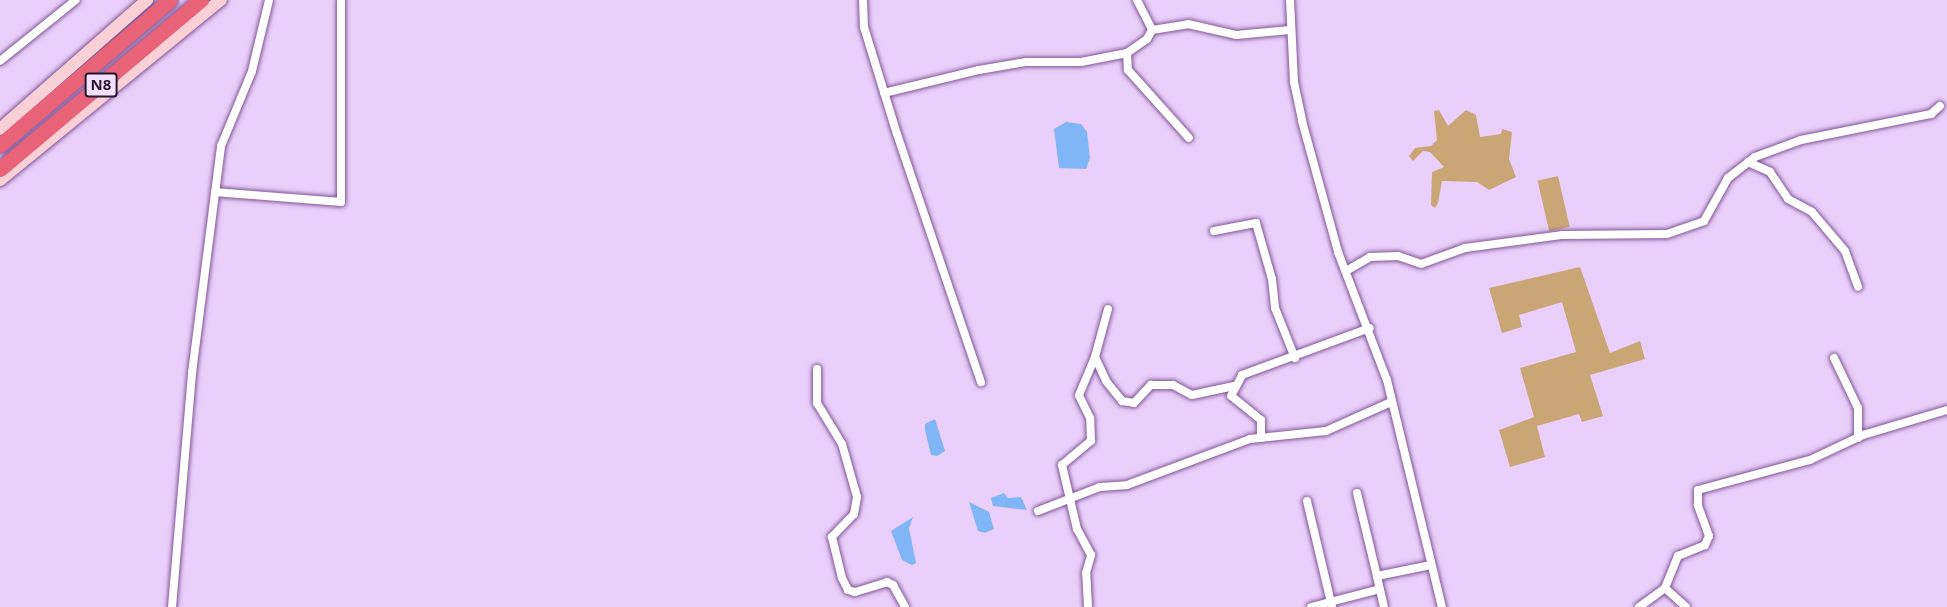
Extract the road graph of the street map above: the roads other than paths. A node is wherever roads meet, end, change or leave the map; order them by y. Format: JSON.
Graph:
{"nodes":[{"id":1,"x":76,"y":0,"type":"edge"},
{"id":2,"x":147,"y":0,"type":"edge"},
{"id":3,"x":170,"y":0,"type":"edge"},
{"id":4,"x":201,"y":0,"type":"edge"},
{"id":5,"x":221,"y":0,"type":"edge"},
{"id":6,"x":269,"y":0,"type":"edge"},
{"id":7,"x":341,"y":0,"type":"edge"},
{"id":8,"x":863,"y":0,"type":"edge"},
{"id":9,"x":1137,"y":0,"type":"edge"},
{"id":10,"x":1290,"y":0,"type":"edge"},
{"id":11,"x":1152,"y":30,"type":"junction"},
{"id":12,"x":1290,"y":30,"type":"junction"},
{"id":13,"x":1127,"y":53,"type":"junction"},
{"id":14,"x":0,"y":61,"type":"edge"},
{"id":15,"x":884,"y":93,"type":"junction"},
{"id":16,"x":1940,"y":106,"type":"dead end"},
{"id":17,"x":0,"y":129,"type":"edge"},
{"id":18,"x":1190,"y":138,"type":"dead end"},
{"id":19,"x":0,"y":146,"type":"edge"},
{"id":20,"x":1748,"y":162,"type":"junction"},
{"id":21,"x":0,"y":169,"type":"edge"},
{"id":22,"x":0,"y":180,"type":"edge"},
{"id":23,"x":215,"y":192,"type":"junction"},
{"id":24,"x":1214,"y":231,"type":"dead end"},
{"id":25,"x":1346,"y":271,"type":"junction"},
{"id":26,"x":1858,"y":287,"type":"dead end"},
{"id":27,"x":1108,"y":309,"type":"dead end"},
{"id":28,"x":1370,"y":328,"type":"junction"},
{"id":29,"x":1095,"y":357,"type":"junction"},
{"id":30,"x":1295,"y":358,"type":"junction"},
{"id":31,"x":1834,"y":358,"type":"dead end"},
{"id":32,"x":817,"y":369,"type":"dead end"},
{"id":33,"x":981,"y":382,"type":"dead end"},
{"id":34,"x":1234,"y":386,"type":"junction"},
{"id":35,"x":1391,"y":402,"type":"junction"},
{"id":36,"x":1947,"y":410,"type":"edge"},
{"id":37,"x":1261,"y":438,"type":"junction"},
{"id":38,"x":1858,"y":438,"type":"junction"},
{"id":39,"x":1357,"y":493,"type":"dead end"},
{"id":40,"x":1070,"y":497,"type":"junction"},
{"id":41,"x":1308,"y":501,"type":"dead end"},
{"id":42,"x":1038,"y":512,"type":"dead end"},
{"id":43,"x":1431,"y":565,"type":"junction"},
{"id":44,"x":1377,"y":576,"type":"junction"},
{"id":45,"x":1665,"y":588,"type":"junction"},
{"id":46,"x":1380,"y":589,"type":"junction"},
{"id":47,"x":1332,"y":604,"type":"edge"},
{"id":48,"x":172,"y":607,"type":"edge"},
{"id":49,"x":905,"y":607,"type":"edge"},
{"id":50,"x":1088,"y":607,"type":"edge"},
{"id":51,"x":1311,"y":607,"type":"edge"},
{"id":52,"x":1384,"y":607,"type":"edge"},
{"id":53,"x":1442,"y":607,"type":"edge"},
{"id":54,"x":1639,"y":607,"type":"edge"},
{"id":55,"x":1686,"y":607,"type":"edge"}],
"edges":[{"from":1,"to":14,"type":"street"},
{"from":2,"to":17,"type":"main road"},
{"from":3,"to":19,"type":"highway","number":"N8"},
{"from":4,"to":21,"type":"highway","number":"N8"},
{"from":5,"to":22,"type":"main road"},
{"from":6,"to":23,"type":"street"},
{"from":7,"to":23,"type":"street"},
{"from":8,"to":15,"type":"street"},
{"from":9,"to":11,"type":"street"},
{"from":10,"to":12,"type":"street"},
{"from":11,"to":12,"type":"street"},
{"from":11,"to":13,"type":"street"},
{"from":12,"to":25,"type":"street"},
{"from":13,"to":15,"type":"street"},
{"from":13,"to":18,"type":"street"},
{"from":15,"to":33,"type":"street"},
{"from":16,"to":20,"type":"street"},
{"from":20,"to":25,"type":"street"},
{"from":20,"to":26,"type":"street"},
{"from":23,"to":48,"type":"street"},
{"from":24,"to":30,"type":"street"},
{"from":25,"to":28,"type":"street"},
{"from":27,"to":29,"type":"street"},
{"from":28,"to":30,"type":"street"},
{"from":28,"to":35,"type":"street"},
{"from":29,"to":34,"type":"street"},
{"from":29,"to":40,"type":"street"},
{"from":30,"to":34,"type":"street"},
{"from":31,"to":38,"type":"street"},
{"from":32,"to":49,"type":"street"},
{"from":34,"to":37,"type":"street"},
{"from":35,"to":37,"type":"street"},
{"from":35,"to":43,"type":"street"},
{"from":36,"to":38,"type":"street"},
{"from":37,"to":40,"type":"street"},
{"from":38,"to":45,"type":"street"},
{"from":39,"to":44,"type":"street"},
{"from":40,"to":42,"type":"street"},
{"from":40,"to":50,"type":"street"},
{"from":41,"to":47,"type":"street"},
{"from":43,"to":44,"type":"street"},
{"from":43,"to":53,"type":"street"},
{"from":44,"to":46,"type":"street"},
{"from":45,"to":54,"type":"street"},
{"from":45,"to":55,"type":"street"},
{"from":46,"to":47,"type":"street"},
{"from":46,"to":52,"type":"street"},
{"from":47,"to":51,"type":"street"}]}
